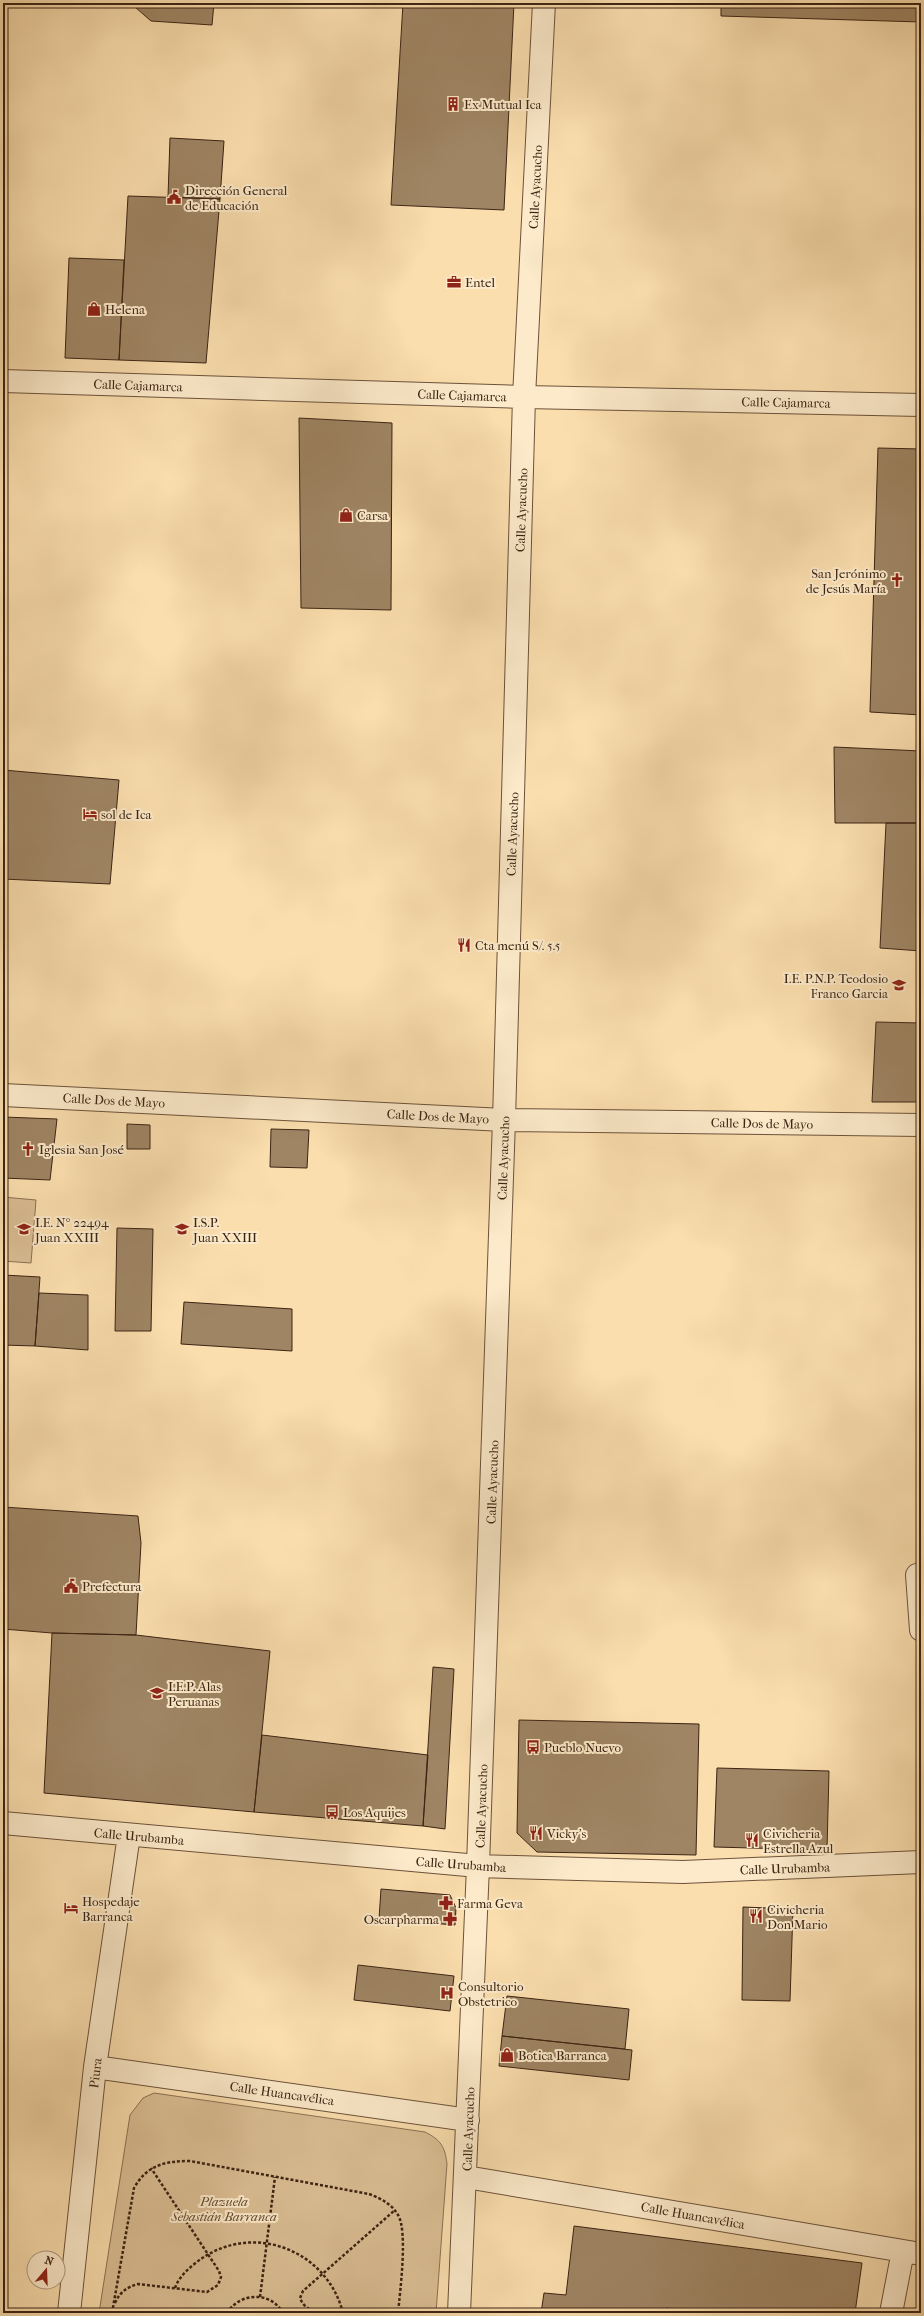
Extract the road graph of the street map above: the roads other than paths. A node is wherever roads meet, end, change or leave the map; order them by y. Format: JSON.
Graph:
{"nodes":[{"id":1,"x":544,"y":3,"type":"edge"},
{"id":2,"x":3,"y":381,"type":"edge"},
{"id":3,"x":524,"y":398,"type":"junction"},
{"id":4,"x":921,"y":405,"type":"edge"},
{"id":5,"x":3,"y":1095,"type":"edge"},
{"id":6,"x":504,"y":1120,"type":"junction"},
{"id":7,"x":921,"y":1125,"type":"edge"},
{"id":8,"x":917,"y":1575,"type":"dead end"},
{"id":9,"x":921,"y":1630,"type":"edge"},
{"id":10,"x":3,"y":1823,"type":"edge"},
{"id":11,"x":129,"y":1835,"type":"junction"},
{"id":12,"x":921,"y":1862,"type":"edge"},
{"id":13,"x":478,"y":1866,"type":"junction"},
{"id":14,"x":95,"y":2067,"type":"junction"},
{"id":15,"x":468,"y":2120,"type":"junction"},
{"id":16,"x":466,"y":2177,"type":"junction"},
{"id":17,"x":912,"y":2252,"type":"edge"},
{"id":18,"x":69,"y":2313,"type":"edge"},
{"id":19,"x":459,"y":2313,"type":"edge"},
{"id":20,"x":891,"y":2313,"type":"edge"}],
"edges":[{"from":1,"to":3,"type":"street","name":"Calle Ayacucho"},
{"from":2,"to":3,"type":"street","name":"Calle Cajamarca"},
{"from":3,"to":4,"type":"street","name":"Calle Cajamarca"},
{"from":3,"to":6,"type":"street","name":"Calle Ayacucho"},
{"from":5,"to":6,"type":"street","name":"Calle Dos de Mayo"},
{"from":6,"to":7,"type":"street","name":"Calle Dos de Mayo"},
{"from":6,"to":13,"type":"street","name":"Calle Ayacucho"},
{"from":8,"to":9,"type":"street"},
{"from":10,"to":11,"type":"street","name":"Calle Urubamba"},
{"from":11,"to":13,"type":"street","name":"Calle Urubamba"},
{"from":11,"to":14,"type":"street","name":"Piura"},
{"from":12,"to":13,"type":"street","name":"Calle Urubamba"},
{"from":13,"to":15,"type":"street","name":"Calle Ayacucho"},
{"from":14,"to":15,"type":"street","name":"Calle Huancavélica"},
{"from":14,"to":18,"type":"street","name":"Piura"},
{"from":15,"to":16,"type":"street","name":"Calle Ayacucho"},
{"from":16,"to":17,"type":"street","name":"Calle Huancavélica"},
{"from":16,"to":19,"type":"street","name":"Calle Ayacucho"},
{"from":17,"to":20,"type":"street"}]}
